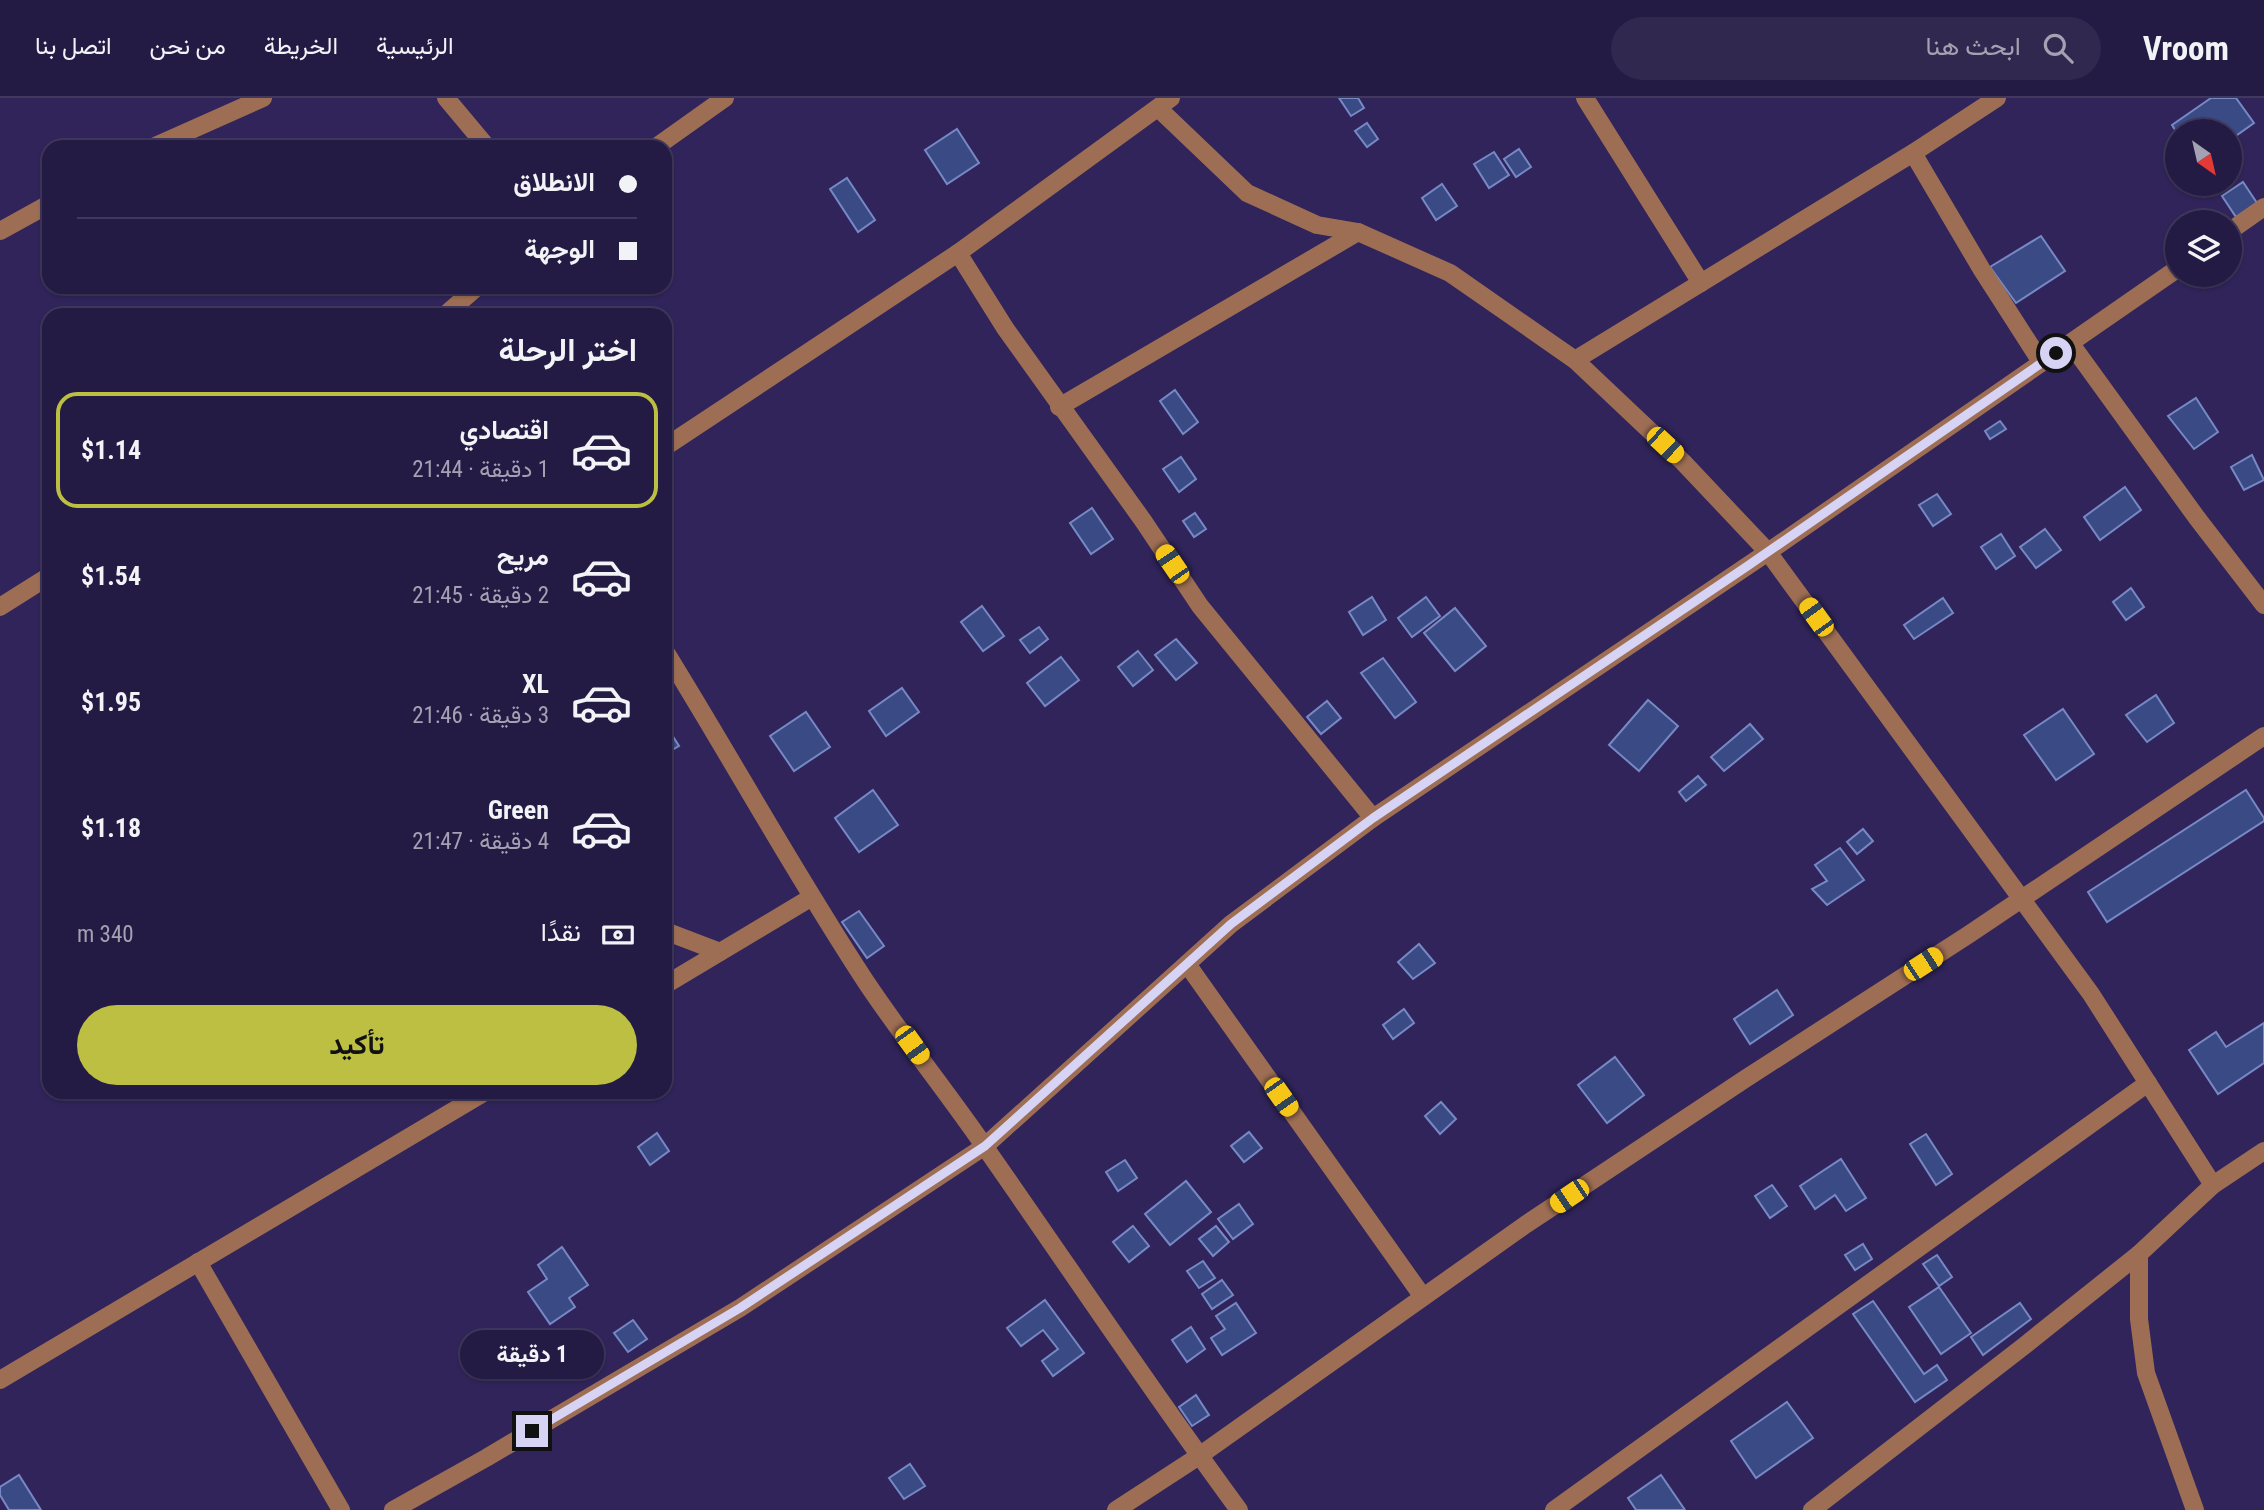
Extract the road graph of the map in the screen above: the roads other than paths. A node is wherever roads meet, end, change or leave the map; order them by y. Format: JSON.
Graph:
{"nodes":[{"id":1,"x":263,"y":98,"type":"edge"},
{"id":2,"x":446,"y":98,"type":"edge"},
{"id":3,"x":725,"y":98,"type":"edge"},
{"id":4,"x":1585,"y":98,"type":"edge"},
{"id":5,"x":1997,"y":98,"type":"edge"},
{"id":6,"x":1164,"y":103,"type":"edge"},
{"id":7,"x":169,"y":140,"type":"edge"},
{"id":8,"x":481,"y":140,"type":"edge"},
{"id":9,"x":666,"y":140,"type":"edge"},
{"id":10,"x":1913,"y":153,"type":"junction"},
{"id":11,"x":2264,"y":207,"type":"edge"},
{"id":12,"x":42,"y":208,"type":"edge"},
{"id":13,"x":2242,"y":223,"type":"edge"},
{"id":14,"x":0,"y":231,"type":"edge"},
{"id":15,"x":1358,"y":232,"type":"junction"},
{"id":16,"x":958,"y":253,"type":"junction"},
{"id":17,"x":2165,"y":277,"type":"edge"},
{"id":18,"x":1701,"y":283,"type":"junction"},
{"id":19,"x":469,"y":294,"type":"edge"},
{"id":20,"x":453,"y":308,"type":"edge"},
{"id":21,"x":2071,"y":344,"type":"junction"},
{"id":22,"x":1575,"y":360,"type":"junction"},
{"id":23,"x":2041,"y":362,"type":"junction"},
{"id":24,"x":1059,"y":407,"type":"junction"},
{"id":25,"x":672,"y":442,"type":"edge"},
{"id":26,"x":1768,"y":552,"type":"junction"},
{"id":27,"x":42,"y":580,"type":"edge"},
{"id":28,"x":2264,"y":605,"type":"edge"},
{"id":29,"x":0,"y":607,"type":"edge"},
{"id":30,"x":672,"y":662,"type":"edge"},
{"id":31,"x":2264,"y":736,"type":"edge"},
{"id":32,"x":1373,"y":818,"type":"junction"},
{"id":33,"x":812,"y":897,"type":"junction"},
{"id":34,"x":2022,"y":899,"type":"junction"},
{"id":35,"x":672,"y":933,"type":"edge"},
{"id":36,"x":720,"y":952,"type":"junction"},
{"id":37,"x":1187,"y":964,"type":"junction"},
{"id":38,"x":672,"y":981,"type":"edge"},
{"id":39,"x":2148,"y":1083,"type":"junction"},
{"id":40,"x":473,"y":1099,"type":"edge"},
{"id":41,"x":985,"y":1146,"type":"junction"},
{"id":42,"x":2264,"y":1152,"type":"edge"},
{"id":43,"x":2213,"y":1185,"type":"junction"},
{"id":44,"x":2139,"y":1254,"type":"junction"},
{"id":45,"x":198,"y":1262,"type":"junction"},
{"id":46,"x":1423,"y":1297,"type":"junction"},
{"id":47,"x":0,"y":1380,"type":"edge"},
{"id":48,"x":1199,"y":1456,"type":"junction"},
{"id":49,"x":341,"y":1510,"type":"edge"},
{"id":50,"x":393,"y":1510,"type":"edge"},
{"id":51,"x":1116,"y":1510,"type":"edge"},
{"id":52,"x":1240,"y":1510,"type":"edge"},
{"id":53,"x":1554,"y":1510,"type":"edge"},
{"id":54,"x":1812,"y":1510,"type":"edge"},
{"id":55,"x":2195,"y":1510,"type":"edge"}],
"edges":[{"from":1,"to":7,"type":"street"},
{"from":2,"to":8,"type":"street"},
{"from":3,"to":9,"type":"street"},
{"from":4,"to":18,"type":"street"},
{"from":5,"to":10,"type":"street"},
{"from":6,"to":15,"type":"street"},
{"from":6,"to":16,"type":"street"},
{"from":10,"to":18,"type":"street"},
{"from":10,"to":23,"type":"street"},
{"from":11,"to":13,"type":"street"},
{"from":12,"to":14,"type":"street"},
{"from":15,"to":22,"type":"street"},
{"from":15,"to":24,"type":"street"},
{"from":16,"to":24,"type":"street"},
{"from":16,"to":25,"type":"street"},
{"from":17,"to":21,"type":"street"},
{"from":18,"to":22,"type":"street"},
{"from":19,"to":20,"type":"street"},
{"from":21,"to":23,"type":"street"},
{"from":21,"to":28,"type":"street"},
{"from":22,"to":26,"type":"street"},
{"from":23,"to":26,"type":"street"},
{"from":24,"to":32,"type":"street"},
{"from":26,"to":32,"type":"street"},
{"from":26,"to":34,"type":"street"},
{"from":27,"to":29,"type":"street"},
{"from":30,"to":33,"type":"street"},
{"from":31,"to":34,"type":"street"},
{"from":32,"to":37,"type":"street"},
{"from":33,"to":36,"type":"street"},
{"from":33,"to":41,"type":"street"},
{"from":34,"to":39,"type":"street"},
{"from":34,"to":46,"type":"street"},
{"from":35,"to":36,"type":"street"},
{"from":36,"to":38,"type":"street"},
{"from":37,"to":41,"type":"street"},
{"from":37,"to":46,"type":"street"},
{"from":39,"to":43,"type":"street"},
{"from":39,"to":53,"type":"street"},
{"from":40,"to":45,"type":"street"},
{"from":41,"to":48,"type":"street"},
{"from":41,"to":50,"type":"street"},
{"from":42,"to":43,"type":"street"},
{"from":43,"to":44,"type":"street"},
{"from":44,"to":54,"type":"street"},
{"from":44,"to":55,"type":"street"},
{"from":45,"to":47,"type":"street"},
{"from":45,"to":49,"type":"street"},
{"from":46,"to":48,"type":"street"},
{"from":48,"to":51,"type":"street"},
{"from":48,"to":52,"type":"street"}]}
